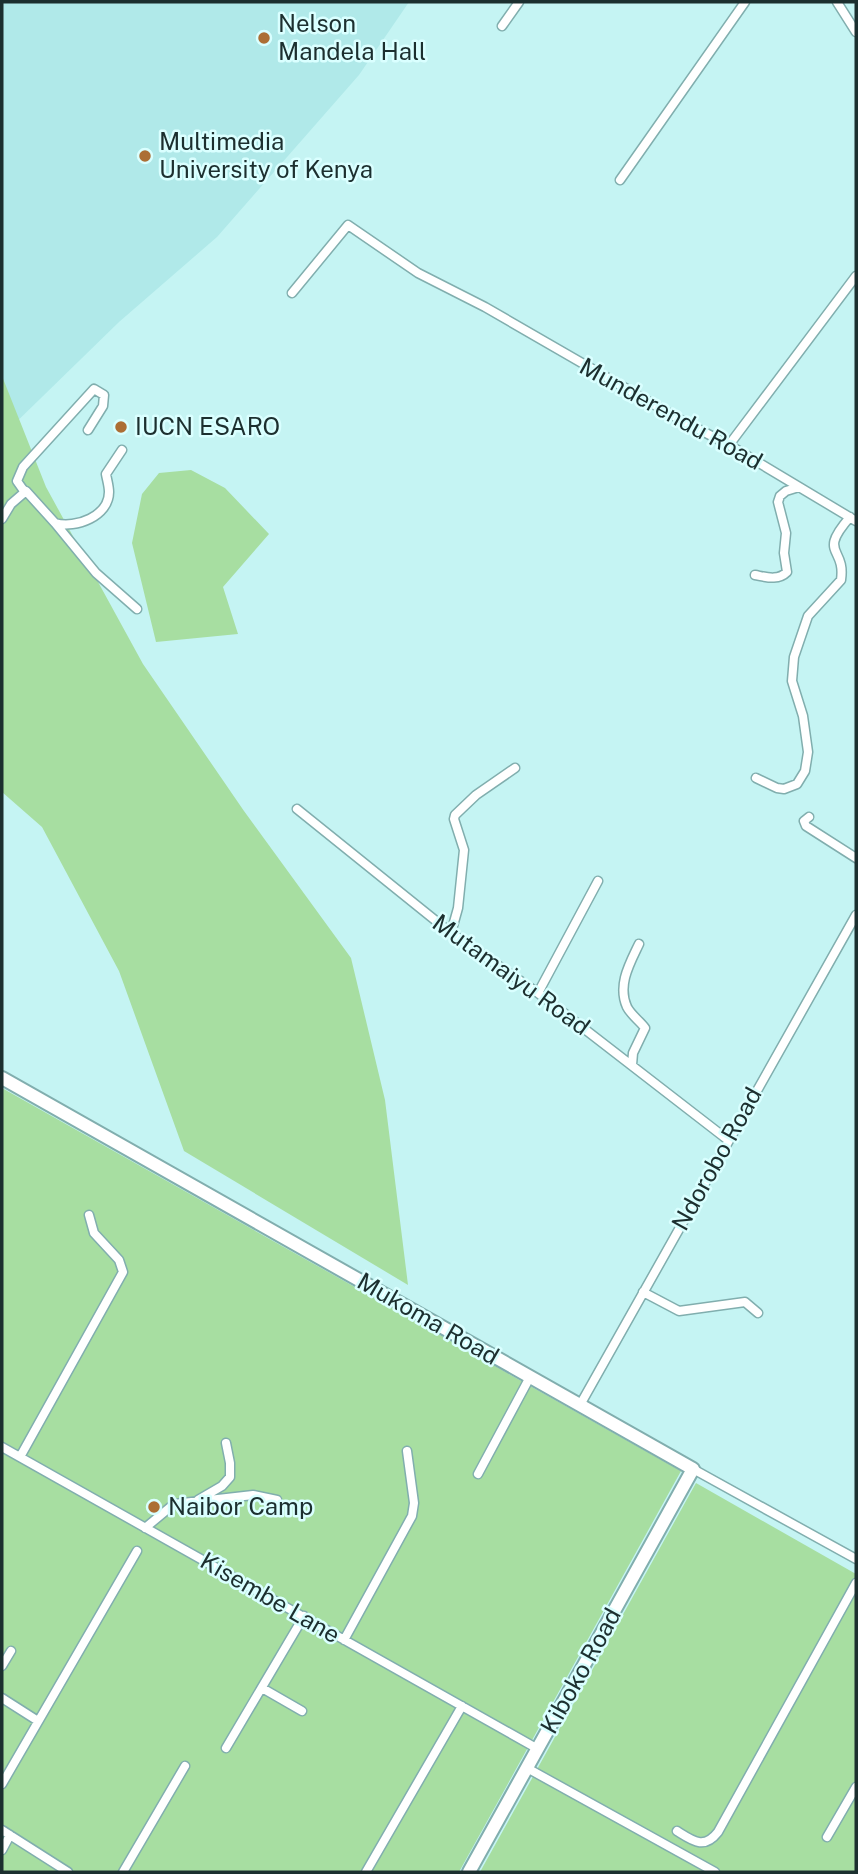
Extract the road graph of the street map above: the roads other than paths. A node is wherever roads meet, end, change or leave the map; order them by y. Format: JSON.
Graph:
{"nodes":[{"id":1,"x":519,"y":2,"type":"edge"},
{"id":2,"x":745,"y":2,"type":"edge"},
{"id":3,"x":837,"y":2,"type":"edge"},
{"id":4,"x":502,"y":26,"type":"dead end"},
{"id":5,"x":856,"y":32,"type":"edge"},
{"id":6,"x":620,"y":180,"type":"dead end"},
{"id":7,"x":856,"y":276,"type":"edge"},
{"id":8,"x":292,"y":293,"type":"dead end"},
{"id":9,"x":88,"y":430,"type":"dead end"},
{"id":10,"x":729,"y":445,"type":"junction"},
{"id":11,"x":122,"y":450,"type":"dead end"},
{"id":12,"x":799,"y":487,"type":"junction"},
{"id":13,"x":24,"y":491,"type":"junction"},
{"id":14,"x":2,"y":519,"type":"edge"},
{"id":15,"x":853,"y":519,"type":"edge"},
{"id":16,"x":55,"y":523,"type":"junction"},
{"id":17,"x":755,"y":575,"type":"dead end"},
{"id":18,"x":137,"y":609,"type":"dead end"},
{"id":19,"x":515,"y":768,"type":"dead end"},
{"id":20,"x":756,"y":778,"type":"dead end"},
{"id":21,"x":296,"y":809,"type":"dead end"},
{"id":22,"x":809,"y":817,"type":"dead end"},
{"id":23,"x":856,"y":858,"type":"edge"},
{"id":24,"x":598,"y":881,"type":"dead end"},
{"id":25,"x":856,"y":915,"type":"edge"},
{"id":26,"x":451,"y":933,"type":"junction"},
{"id":27,"x":639,"y":944,"type":"dead end"},
{"id":28,"x":538,"y":993,"type":"junction"},
{"id":29,"x":632,"y":1065,"type":"junction"},
{"id":30,"x":2,"y":1077,"type":"edge"},
{"id":31,"x":728,"y":1140,"type":"junction"},
{"id":32,"x":89,"y":1215,"type":"dead end"},
{"id":33,"x":643,"y":1292,"type":"junction"},
{"id":34,"x":758,"y":1313,"type":"dead end"},
{"id":35,"x":530,"y":1377,"type":"junction"},
{"id":36,"x":580,"y":1405,"type":"junction"},
{"id":37,"x":226,"y":1443,"type":"dead end"},
{"id":38,"x":2,"y":1447,"type":"edge"},
{"id":39,"x":407,"y":1451,"type":"dead end"},
{"id":40,"x":20,"y":1457,"type":"junction"},
{"id":41,"x":693,"y":1469,"type":"junction"},
{"id":42,"x":478,"y":1474,"type":"dead end"},
{"id":43,"x":277,"y":1500,"type":"dead end"},
{"id":44,"x":195,"y":1501,"type":"junction"},
{"id":45,"x":145,"y":1528,"type":"junction"},
{"id":46,"x":138,"y":1551,"type":"dead end"},
{"id":47,"x":856,"y":1559,"type":"edge"},
{"id":48,"x":856,"y":1583,"type":"edge"},
{"id":49,"x":304,"y":1616,"type":"junction"},
{"id":50,"x":344,"y":1640,"type":"junction"},
{"id":51,"x":11,"y":1651,"type":"dead end"},
{"id":52,"x":2,"y":1666,"type":"edge"},
{"id":53,"x":262,"y":1688,"type":"junction"},
{"id":54,"x":2,"y":1698,"type":"edge"},
{"id":55,"x":462,"y":1706,"type":"junction"},
{"id":56,"x":302,"y":1711,"type":"dead end"},
{"id":57,"x":38,"y":1721,"type":"junction"},
{"id":58,"x":226,"y":1748,"type":"dead end"},
{"id":59,"x":538,"y":1749,"type":"junction"},
{"id":60,"x":185,"y":1766,"type":"dead end"},
{"id":61,"x":527,"y":1768,"type":"junction"},
{"id":62,"x":2,"y":1784,"type":"edge"},
{"id":63,"x":856,"y":1787,"type":"edge"},
{"id":64,"x":2,"y":1830,"type":"edge"},
{"id":65,"x":677,"y":1831,"type":"dead end"},
{"id":66,"x":10,"y":1835,"type":"junction"},
{"id":67,"x":827,"y":1837,"type":"dead end"},
{"id":68,"x":2,"y":1850,"type":"edge"},
{"id":69,"x":68,"y":1872,"type":"edge"},
{"id":70,"x":123,"y":1872,"type":"edge"},
{"id":71,"x":366,"y":1872,"type":"edge"},
{"id":72,"x":469,"y":1872,"type":"edge"},
{"id":73,"x":715,"y":1872,"type":"edge"}],
"edges":[{"from":1,"to":4,"type":"street"},
{"from":2,"to":6,"type":"street"},
{"from":3,"to":5,"type":"street"},
{"from":7,"to":10,"type":"street"},
{"from":8,"to":10,"type":"street","name":"Munderendu Road"},
{"from":9,"to":13,"type":"street"},
{"from":10,"to":12,"type":"street","name":"Munderendu Road"},
{"from":11,"to":16,"type":"street"},
{"from":12,"to":15,"type":"street","name":"Munderendu Road"},
{"from":12,"to":17,"type":"street"},
{"from":13,"to":14,"type":"street"},
{"from":13,"to":16,"type":"street"},
{"from":15,"to":20,"type":"street"},
{"from":16,"to":18,"type":"street"},
{"from":19,"to":26,"type":"street"},
{"from":21,"to":26,"type":"street","name":"Mutamaiyu Road"},
{"from":22,"to":23,"type":"street"},
{"from":24,"to":28,"type":"street"},
{"from":25,"to":31,"type":"street","name":"Ndorobo Road"},
{"from":26,"to":28,"type":"street","name":"Mutamaiyu Road"},
{"from":27,"to":29,"type":"street"},
{"from":28,"to":29,"type":"street","name":"Mutamaiyu Road"},
{"from":29,"to":31,"type":"street","name":"Mutamaiyu Road"},
{"from":30,"to":35,"type":"street","name":"Mukoma Road"},
{"from":31,"to":33,"type":"street","name":"Ndorobo Road"},
{"from":32,"to":40,"type":"street"},
{"from":33,"to":34,"type":"street"},
{"from":33,"to":36,"type":"street","name":"Ndorobo Road"},
{"from":35,"to":36,"type":"street","name":"Mukoma Road"},
{"from":35,"to":42,"type":"street"},
{"from":36,"to":41,"type":"street","name":"Mukoma Road"},
{"from":37,"to":44,"type":"street"},
{"from":38,"to":40,"type":"street","name":"Kisembe Lane"},
{"from":39,"to":50,"type":"street"},
{"from":40,"to":45,"type":"street","name":"Kisembe Lane"},
{"from":41,"to":47,"type":"street","name":"Mukoma Road"},
{"from":41,"to":59,"type":"street","name":"Kiboko Road"},
{"from":43,"to":44,"type":"street"},
{"from":44,"to":45,"type":"street"},
{"from":45,"to":49,"type":"street","name":"Kisembe Lane"},
{"from":46,"to":57,"type":"street"},
{"from":48,"to":65,"type":"street"},
{"from":49,"to":50,"type":"street","name":"Kisembe Lane"},
{"from":49,"to":53,"type":"street"},
{"from":50,"to":55,"type":"street","name":"Kisembe Lane"},
{"from":51,"to":52,"type":"street"},
{"from":53,"to":56,"type":"street"},
{"from":53,"to":58,"type":"street"},
{"from":54,"to":57,"type":"street"},
{"from":55,"to":59,"type":"street","name":"Kisembe Lane"},
{"from":55,"to":71,"type":"street"},
{"from":57,"to":62,"type":"street"},
{"from":59,"to":61,"type":"street","name":"Kiboko Road"},
{"from":60,"to":70,"type":"street"},
{"from":61,"to":72,"type":"street","name":"Kiboko Road"},
{"from":61,"to":73,"type":"street"},
{"from":63,"to":67,"type":"street"},
{"from":64,"to":66,"type":"street"},
{"from":66,"to":68,"type":"street"},
{"from":66,"to":69,"type":"street"}]}
